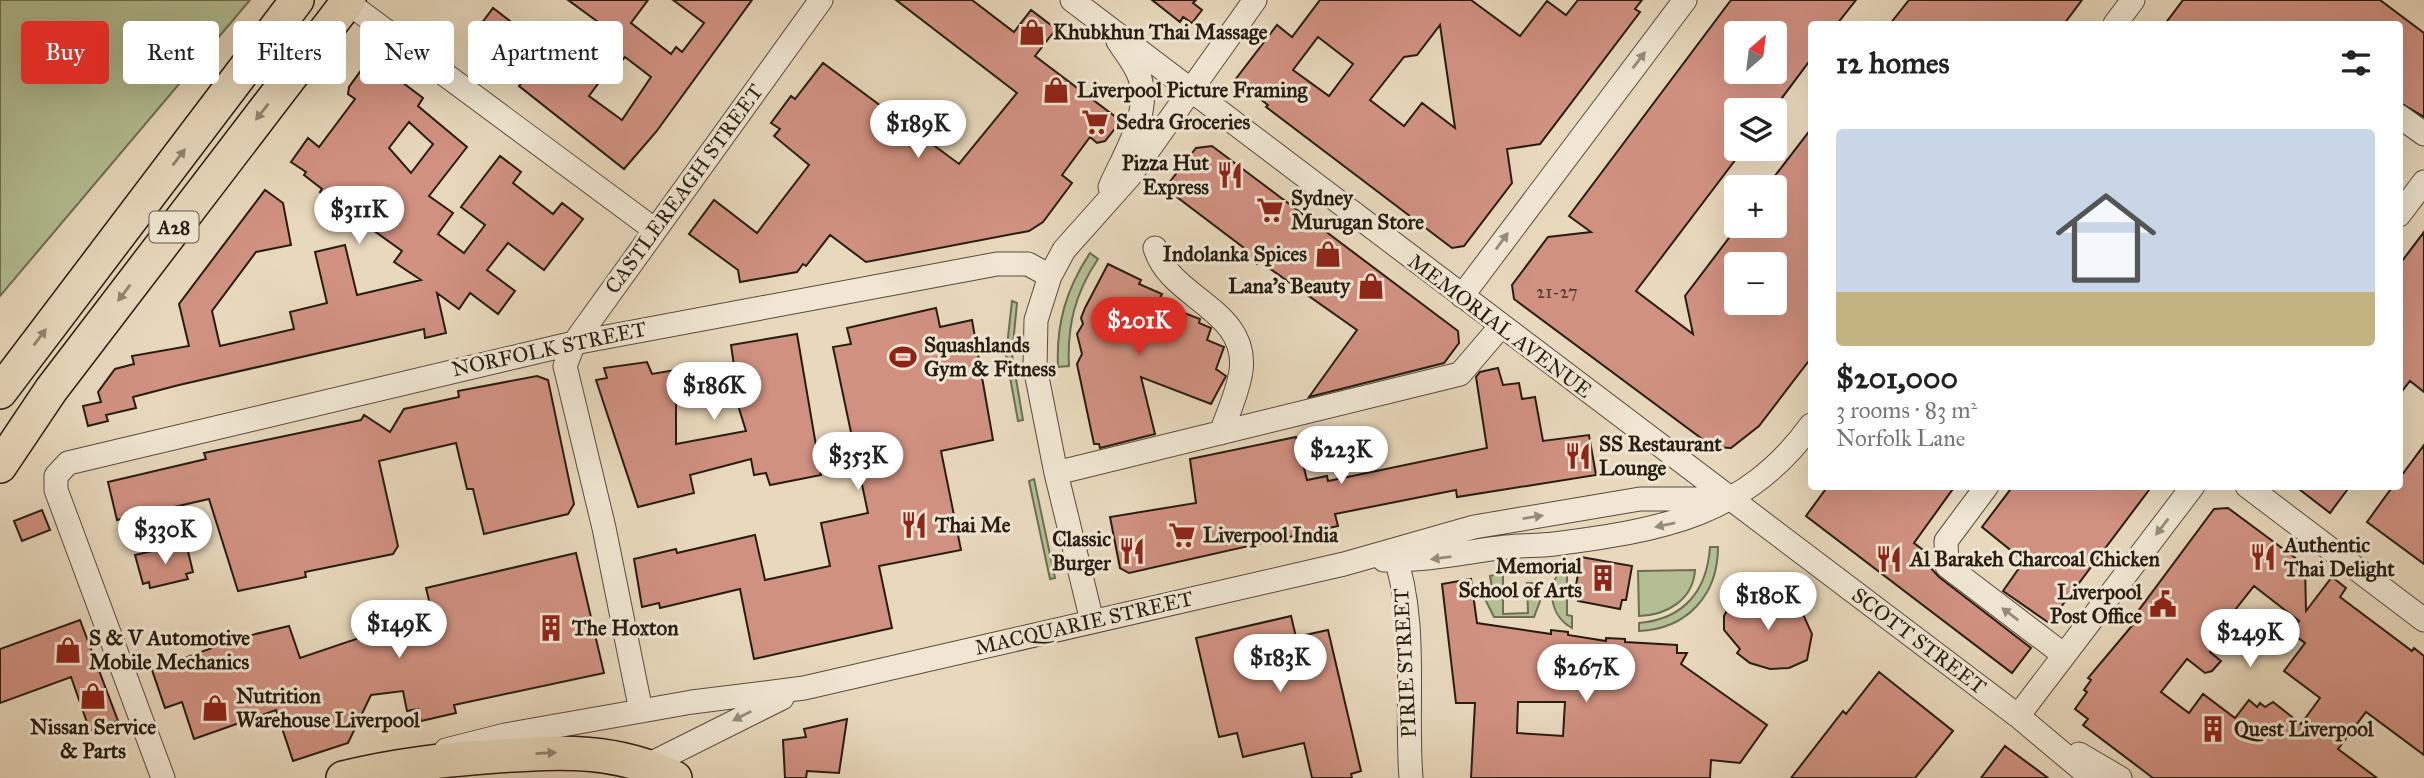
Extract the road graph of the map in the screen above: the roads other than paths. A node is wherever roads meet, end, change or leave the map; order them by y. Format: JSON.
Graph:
{"nodes":[{"id":1,"x":297,"y":0,"type":"edge"},
{"id":2,"x":821,"y":0,"type":"edge"},
{"id":3,"x":1072,"y":0,"type":"edge"},
{"id":4,"x":1255,"y":0,"type":"edge"},
{"id":5,"x":1685,"y":0,"type":"edge"},
{"id":6,"x":2133,"y":0,"type":"edge"},
{"id":7,"x":348,"y":1,"type":"edge"},
{"id":8,"x":2117,"y":21,"type":"edge"},
{"id":9,"x":1109,"y":28,"type":"junction"},
{"id":10,"x":1190,"y":90,"type":"junction"},
{"id":11,"x":2403,"y":119,"type":"edge"},
{"id":12,"x":2424,"y":135,"type":"edge"},
{"id":13,"x":2424,"y":182,"type":"edge"},
{"id":14,"x":1102,"y":206,"type":"junction"},
{"id":15,"x":2403,"y":210,"type":"edge"},
{"id":16,"x":654,"y":230,"type":"junction"},
{"id":17,"x":1155,"y":248,"type":"dead end"},
{"id":18,"x":1050,"y":276,"type":"junction"},
{"id":19,"x":1462,"y":296,"type":"junction"},
{"id":20,"x":1501,"y":326,"type":"junction"},
{"id":21,"x":574,"y":343,"type":"junction"},
{"id":22,"x":0,"y":392,"type":"edge"},
{"id":23,"x":1808,"y":428,"type":"edge"},
{"id":24,"x":1221,"y":433,"type":"junction"},
{"id":25,"x":0,"y":466,"type":"edge"},
{"id":26,"x":1056,"y":473,"type":"junction"},
{"id":27,"x":1984,"y":490,"type":"edge"},
{"id":28,"x":2190,"y":490,"type":"edge"},
{"id":29,"x":2251,"y":490,"type":"edge"},
{"id":30,"x":1728,"y":499,"type":"junction"},
{"id":31,"x":1395,"y":555,"type":"junction"},
{"id":32,"x":2424,"y":620,"type":"edge"},
{"id":33,"x":1092,"y":621,"type":"junction"},
{"id":34,"x":2064,"y":655,"type":"junction"},
{"id":35,"x":804,"y":688,"type":"junction"},
{"id":36,"x":641,"y":712,"type":"junction"},
{"id":37,"x":2018,"y":716,"type":"junction"},
{"id":38,"x":2049,"y":738,"type":"junction"},
{"id":39,"x":405,"y":764,"type":"junction"},
{"id":40,"x":661,"y":771,"type":"edge"},
{"id":41,"x":163,"y":778,"type":"edge"},
{"id":42,"x":343,"y":778,"type":"edge"},
{"id":43,"x":614,"y":778,"type":"edge"},
{"id":44,"x":1411,"y":778,"type":"edge"},
{"id":45,"x":2092,"y":778,"type":"edge"},
{"id":46,"x":2106,"y":778,"type":"edge"},
{"id":47,"x":2120,"y":778,"type":"edge"}],
"edges":[{"from":22,"to":1,"type":"highway","number":"A28","one_way":true},
{"from":2,"to":16,"type":"street","name":"CASTLEREAGH STREET"},
{"from":3,"to":9,"type":"street","name":"MEMORIAL AVENUE"},
{"from":4,"to":10,"type":"street"},
{"from":19,"to":5,"type":"street","one_way":true},
{"from":6,"to":8,"type":"street"},
{"from":7,"to":16,"type":"street"},
{"from":7,"to":25,"type":"highway","number":"A28","one_way":true},
{"from":9,"to":10,"type":"street","name":"MEMORIAL AVENUE"},
{"from":9,"to":14,"type":"street"},
{"from":10,"to":14,"type":"street"},
{"from":10,"to":19,"type":"street","name":"MEMORIAL AVENUE"},
{"from":11,"to":12,"type":"street"},
{"from":13,"to":15,"type":"street"},
{"from":14,"to":18,"type":"street"},
{"from":16,"to":21,"type":"street","name":"CASTLEREAGH STREET"},
{"from":17,"to":24,"type":"street"},
{"from":18,"to":21,"type":"street","name":"NORFOLK STREET"},
{"from":18,"to":26,"type":"street"},
{"from":19,"to":20,"type":"street","name":"MEMORIAL AVENUE"},
{"from":20,"to":24,"type":"street"},
{"from":20,"to":30,"type":"street","name":"MEMORIAL AVENUE"},
{"from":21,"to":36,"type":"street","name":"CASTLEREAGH STREET"},
{"from":21,"to":41,"type":"street","name":"NORFOLK STREET"},
{"from":23,"to":30,"type":"street"},
{"from":24,"to":26,"type":"street"},
{"from":26,"to":33,"type":"street"},
{"from":34,"to":27,"type":"street","one_way":true},
{"from":28,"to":34,"type":"street","one_way":true},
{"from":29,"to":32,"type":"street"},
{"from":30,"to":31,"type":"street","name":"MACQUARIE STREET"},
{"from":30,"to":37,"type":"street","name":"SCOTT STREET"},
{"from":31,"to":33,"type":"street","name":"MACQUARIE STREET"},
{"from":31,"to":44,"type":"street","name":"PIRIE STREET"},
{"from":33,"to":35,"type":"street","name":"MACQUARIE STREET"},
{"from":34,"to":37,"type":"street"},
{"from":35,"to":36,"type":"street","name":"MACQUARIE STREET"},
{"from":35,"to":40,"type":"street","name":"MACQUARIE STREET","one_way":true},
{"from":36,"to":39,"type":"street","name":"MACQUARIE STREET"},
{"from":37,"to":38,"type":"street","name":"SCOTT STREET"},
{"from":38,"to":45,"type":"street","name":"SCOTT STREET"},
{"from":38,"to":46,"type":"street"},
{"from":38,"to":47,"type":"street","name":"SCOTT STREET"},
{"from":39,"to":40,"type":"highway","one_way":true},
{"from":39,"to":42,"type":"highway","name":"MACQUARIE STREET"},
{"from":40,"to":43,"type":"highway","name":"MACQUARIE STREET"}]}
